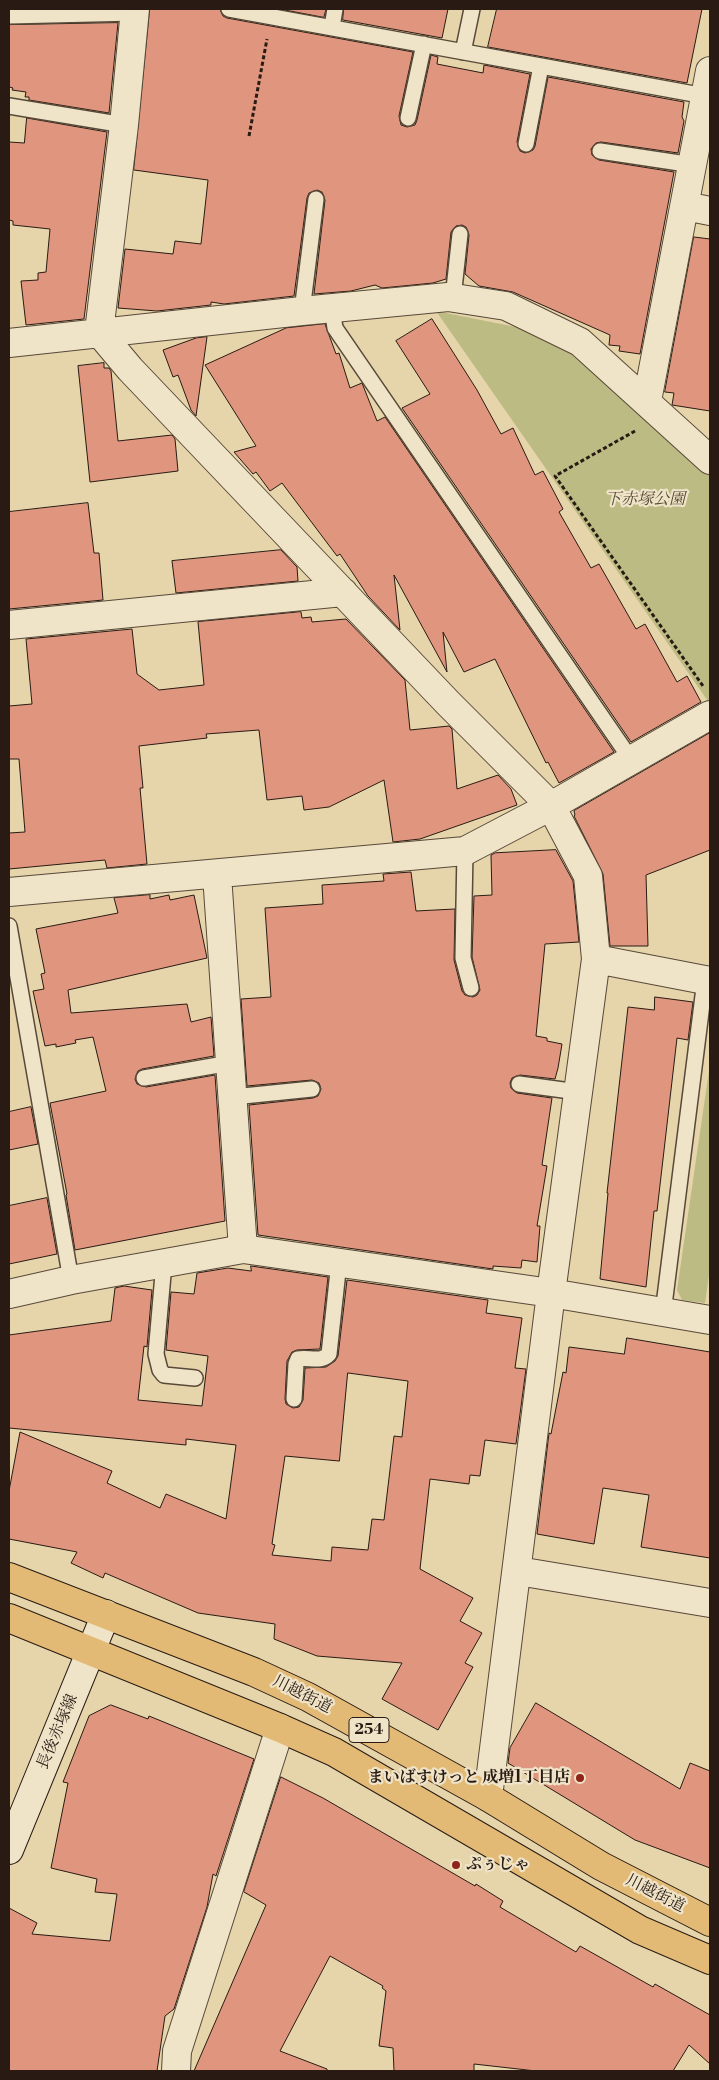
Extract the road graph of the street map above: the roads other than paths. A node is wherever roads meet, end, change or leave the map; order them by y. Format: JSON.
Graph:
{"nodes":[{"id":1,"x":229,"y":9,"type":"edge"},
{"id":2,"x":335,"y":9,"type":"edge"},
{"id":3,"x":472,"y":9,"type":"edge"},
{"id":4,"x":135,"y":11,"type":"edge"},
{"id":5,"x":9,"y":16,"type":"edge"},
{"id":6,"x":332,"y":27,"type":"junction"},
{"id":7,"x":424,"y":44,"type":"junction"},
{"id":8,"x":463,"y":52,"type":"junction"},
{"id":9,"x":541,"y":66,"type":"junction"},
{"id":10,"x":708,"y":84,"type":"edge"},
{"id":11,"x":9,"y":106,"type":"edge"},
{"id":12,"x":408,"y":118,"type":"dead end"},
{"id":13,"x":124,"y":125,"type":"junction"},
{"id":14,"x":526,"y":144,"type":"dead end"},
{"id":15,"x":600,"y":151,"type":"dead end"},
{"id":16,"x":693,"y":165,"type":"junction"},
{"id":17,"x":316,"y":199,"type":"dead end"},
{"id":18,"x":698,"y":208,"type":"edge"},
{"id":19,"x":460,"y":234,"type":"dead end"},
{"id":20,"x":453,"y":298,"type":"junction"},
{"id":21,"x":332,"y":308,"type":"junction"},
{"id":22,"x":302,"y":310,"type":"junction"},
{"id":23,"x":99,"y":332,"type":"junction"},
{"id":24,"x":9,"y":343,"type":"edge"},
{"id":25,"x":647,"y":401,"type":"junction"},
{"id":26,"x":710,"y":460,"type":"edge"},
{"id":27,"x":343,"y":592,"type":"junction"},
{"id":28,"x":9,"y":625,"type":"edge"},
{"id":29,"x":709,"y":704,"type":"edge"},
{"id":30,"x":632,"y":761,"type":"junction"},
{"id":31,"x":551,"y":806,"type":"junction"},
{"id":32,"x":465,"y":851,"type":"junction"},
{"id":33,"x":217,"y":875,"type":"junction"},
{"id":34,"x":9,"y":892,"type":"edge"},
{"id":35,"x":9,"y":926,"type":"edge"},
{"id":36,"x":596,"y":960,"type":"junction"},
{"id":37,"x":708,"y":981,"type":"edge"},
{"id":38,"x":471,"y":988,"type":"dead end"},
{"id":39,"x":230,"y":1063,"type":"junction"},
{"id":40,"x":144,"y":1078,"type":"dead end"},
{"id":41,"x":520,"y":1084,"type":"dead end"},
{"id":42,"x":312,"y":1089,"type":"dead end"},
{"id":43,"x":578,"y":1092,"type":"junction"},
{"id":44,"x":233,"y":1097,"type":"junction"},
{"id":45,"x":243,"y":1249,"type":"junction"},
{"id":46,"x":339,"y":1262,"type":"junction"},
{"id":47,"x":164,"y":1263,"type":"junction"},
{"id":48,"x":71,"y":1280,"type":"junction"},
{"id":49,"x":9,"y":1294,"type":"edge"},
{"id":50,"x":551,"y":1294,"type":"junction"},
{"id":51,"x":663,"y":1313,"type":"junction"},
{"id":52,"x":710,"y":1320,"type":"edge"},
{"id":53,"x":195,"y":1378,"type":"dead end"},
{"id":54,"x":294,"y":1399,"type":"dead end"},
{"id":55,"x":518,"y":1571,"type":"junction"},
{"id":56,"x":9,"y":1577,"type":"edge"},
{"id":57,"x":710,"y":1603,"type":"edge"},
{"id":58,"x":106,"y":1614,"type":"junction"},
{"id":59,"x":9,"y":1618,"type":"edge"},
{"id":60,"x":91,"y":1651,"type":"junction"},
{"id":61,"x":280,"y":1728,"type":"junction"},
{"id":62,"x":488,"y":1797,"type":"junction"},
{"id":63,"x":9,"y":1850,"type":"edge"},
{"id":64,"x":710,"y":1922,"type":"edge"},
{"id":65,"x":710,"y":1960,"type":"edge"},
{"id":66,"x":176,"y":2071,"type":"edge"}],
"edges":[{"from":1,"to":6,"type":"lane"},
{"from":2,"to":6,"type":"lane"},
{"from":3,"to":8,"type":"lane"},
{"from":4,"to":5,"type":"lane"},
{"from":4,"to":13,"type":"street"},
{"from":6,"to":7,"type":"lane"},
{"from":7,"to":8,"type":"lane"},
{"from":7,"to":12,"type":"lane"},
{"from":8,"to":9,"type":"lane"},
{"from":9,"to":10,"type":"lane"},
{"from":9,"to":14,"type":"lane"},
{"from":10,"to":16,"type":"street"},
{"from":11,"to":13,"type":"lane"},
{"from":13,"to":23,"type":"street"},
{"from":15,"to":16,"type":"lane"},
{"from":16,"to":18,"type":"street"},
{"from":17,"to":22,"type":"lane"},
{"from":18,"to":25,"type":"street"},
{"from":19,"to":20,"type":"lane"},
{"from":20,"to":21,"type":"street"},
{"from":20,"to":25,"type":"street"},
{"from":21,"to":22,"type":"street"},
{"from":21,"to":30,"type":"lane"},
{"from":22,"to":23,"type":"street"},
{"from":23,"to":24,"type":"street"},
{"from":23,"to":27,"type":"street"},
{"from":25,"to":26,"type":"street"},
{"from":27,"to":28,"type":"street"},
{"from":27,"to":31,"type":"street"},
{"from":29,"to":30,"type":"street"},
{"from":30,"to":31,"type":"street"},
{"from":31,"to":32,"type":"street"},
{"from":31,"to":36,"type":"street"},
{"from":32,"to":33,"type":"street"},
{"from":32,"to":38,"type":"lane"},
{"from":33,"to":34,"type":"street"},
{"from":33,"to":39,"type":"street"},
{"from":35,"to":48,"type":"lane"},
{"from":36,"to":37,"type":"street"},
{"from":36,"to":43,"type":"street"},
{"from":37,"to":51,"type":"lane"},
{"from":39,"to":40,"type":"lane"},
{"from":39,"to":44,"type":"street"},
{"from":41,"to":43,"type":"lane"},
{"from":42,"to":44,"type":"lane"},
{"from":43,"to":50,"type":"street"},
{"from":44,"to":45,"type":"street"},
{"from":45,"to":46,"type":"street"},
{"from":45,"to":47,"type":"street"},
{"from":46,"to":50,"type":"street"},
{"from":46,"to":54,"type":"lane"},
{"from":47,"to":48,"type":"street"},
{"from":47,"to":53,"type":"lane"},
{"from":48,"to":49,"type":"street"},
{"from":50,"to":51,"type":"street"},
{"from":50,"to":55,"type":"street"},
{"from":51,"to":52,"type":"street"},
{"from":55,"to":57,"type":"street"},
{"from":55,"to":62,"type":"street"},
{"from":56,"to":58,"type":"highway","name":"川越街道","number":"254"},
{"from":58,"to":60,"type":"street","name":"長後赤塚線"},
{"from":58,"to":62,"type":"highway","name":"川越街道","number":"254"},
{"from":59,"to":60,"type":"highway","number":"254"},
{"from":60,"to":61,"type":"highway","number":"254"},
{"from":60,"to":63,"type":"street","name":"長後赤塚線"},
{"from":61,"to":65,"type":"highway","number":"254"},
{"from":61,"to":66,"type":"street"},
{"from":62,"to":64,"type":"highway","name":"川越街道","number":"254"}]}
